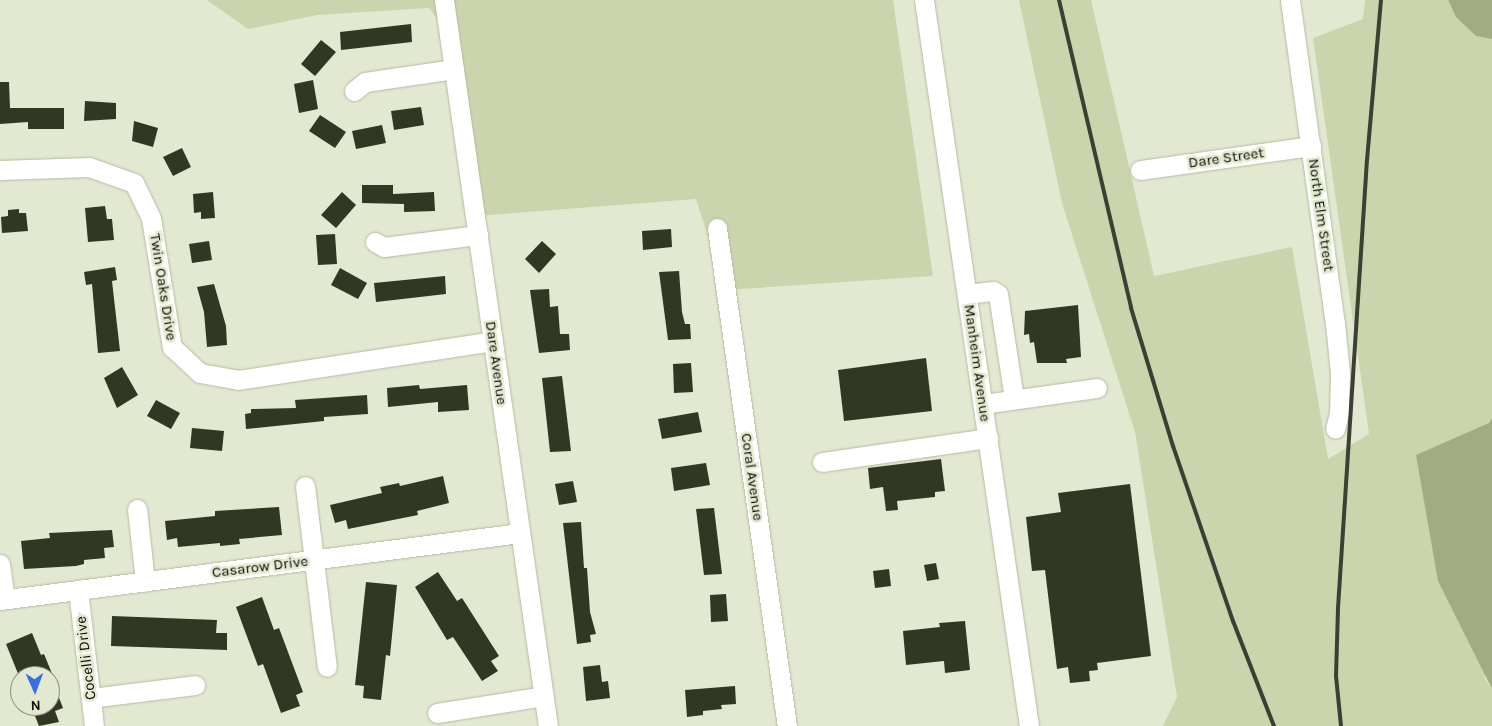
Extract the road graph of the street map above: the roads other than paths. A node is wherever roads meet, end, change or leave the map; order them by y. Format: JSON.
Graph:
{"nodes":[{"id":1,"x":444,"y":0,"type":"edge"},
{"id":2,"x":924,"y":0,"type":"edge"},
{"id":3,"x":1290,"y":0,"type":"edge"},
{"id":4,"x":454,"y":69,"type":"junction"},
{"id":5,"x":354,"y":91,"type":"dead end"},
{"id":6,"x":1312,"y":146,"type":"junction"},
{"id":7,"x":0,"y":170,"type":"edge"},
{"id":8,"x":1140,"y":170,"type":"dead end"},
{"id":9,"x":717,"y":228,"type":"dead end"},
{"id":10,"x":478,"y":235,"type":"junction"},
{"id":11,"x":375,"y":242,"type":"dead end"},
{"id":12,"x":967,"y":294,"type":"junction"},
{"id":13,"x":493,"y":341,"type":"junction"},
{"id":14,"x":1097,"y":388,"type":"dead end"},
{"id":15,"x":1014,"y":399,"type":"junction"},
{"id":16,"x":983,"y":404,"type":"junction"},
{"id":17,"x":1335,"y":430,"type":"dead end"},
{"id":18,"x":988,"y":438,"type":"junction"},
{"id":19,"x":822,"y":462,"type":"dead end"},
{"id":20,"x":305,"y":486,"type":"dead end"},
{"id":21,"x":137,"y":509,"type":"dead end"},
{"id":22,"x":520,"y":533,"type":"junction"},
{"id":23,"x":314,"y":560,"type":"junction"},
{"id":24,"x":0,"y":564,"type":"edge"},
{"id":25,"x":145,"y":582,"type":"junction"},
{"id":26,"x":78,"y":590,"type":"junction"},
{"id":27,"x":2,"y":600,"type":"edge"},
{"id":28,"x":327,"y":667,"type":"dead end"},
{"id":29,"x":195,"y":685,"type":"dead end"},
{"id":30,"x":544,"y":696,"type":"junction"},
{"id":31,"x":91,"y":698,"type":"junction"},
{"id":32,"x":437,"y":712,"type":"dead end"},
{"id":33,"x":94,"y":726,"type":"edge"},
{"id":34,"x":548,"y":726,"type":"edge"},
{"id":35,"x":788,"y":726,"type":"edge"},
{"id":36,"x":1029,"y":726,"type":"edge"}],
"edges":[{"from":1,"to":4,"type":"street","name":"Dare Avenue"},
{"from":2,"to":12,"type":"street","name":"Manheim Avenue"},
{"from":3,"to":6,"type":"street","name":"North Elm Street"},
{"from":4,"to":5,"type":"street"},
{"from":4,"to":10,"type":"street","name":"Dare Avenue"},
{"from":6,"to":8,"type":"street","name":"Dare Street"},
{"from":6,"to":17,"type":"street","name":"North Elm Street"},
{"from":7,"to":13,"type":"street","name":"Twin Oaks Drive"},
{"from":9,"to":35,"type":"street","name":"Coral Avenue"},
{"from":10,"to":11,"type":"street"},
{"from":10,"to":13,"type":"street","name":"Dare Avenue"},
{"from":12,"to":15,"type":"street"},
{"from":12,"to":16,"type":"street","name":"Manheim Avenue"},
{"from":13,"to":22,"type":"street","name":"Dare Avenue"},
{"from":14,"to":15,"type":"street"},
{"from":15,"to":16,"type":"street"},
{"from":16,"to":18,"type":"street","name":"Manheim Avenue"},
{"from":18,"to":19,"type":"street"},
{"from":18,"to":36,"type":"street","name":"Manheim Avenue"},
{"from":20,"to":23,"type":"street"},
{"from":21,"to":25,"type":"street"},
{"from":22,"to":23,"type":"street","name":"Casarow Drive"},
{"from":22,"to":30,"type":"street","name":"Dare Avenue"},
{"from":23,"to":25,"type":"street","name":"Casarow Drive"},
{"from":23,"to":28,"type":"street"},
{"from":24,"to":27,"type":"street"},
{"from":25,"to":26,"type":"street","name":"Casarow Drive"},
{"from":26,"to":27,"type":"street","name":"Casarow Drive"},
{"from":26,"to":31,"type":"street","name":"Cocelli Drive"},
{"from":29,"to":31,"type":"street"},
{"from":30,"to":32,"type":"street"},
{"from":30,"to":34,"type":"street","name":"Dare Avenue"},
{"from":31,"to":33,"type":"street","name":"Cocelli Drive"}]}
